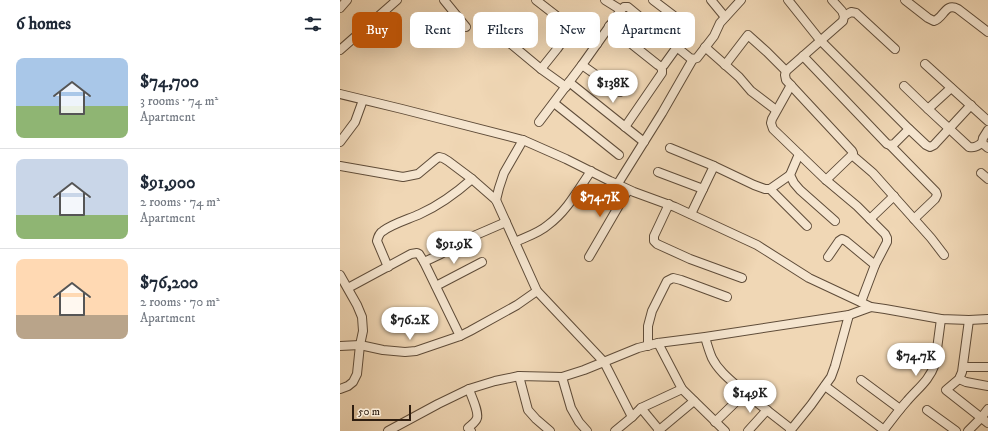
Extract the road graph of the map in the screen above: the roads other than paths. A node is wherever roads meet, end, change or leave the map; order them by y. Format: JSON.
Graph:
{"nodes":[{"id":1,"x":347,"y":0,"type":"edge"},
{"id":2,"x":397,"y":0,"type":"edge"},
{"id":3,"x":444,"y":0,"type":"edge"},
{"id":4,"x":536,"y":0,"type":"edge"},
{"id":5,"x":605,"y":0,"type":"edge"},
{"id":6,"x":653,"y":0,"type":"edge"},
{"id":7,"x":711,"y":0,"type":"edge"},
{"id":8,"x":741,"y":0,"type":"edge"},
{"id":9,"x":788,"y":0,"type":"edge"},
{"id":10,"x":832,"y":0,"type":"edge"},
{"id":11,"x":905,"y":0,"type":"edge"},
{"id":12,"x":624,"y":6,"type":"edge"},
{"id":13,"x":340,"y":8,"type":"edge"},
{"id":14,"x":551,"y":12,"type":"edge"},
{"id":15,"x":634,"y":12,"type":"edge"},
{"id":16,"x":669,"y":12,"type":"edge"},
{"id":17,"x":844,"y":16,"type":"junction"},
{"id":18,"x":725,"y":17,"type":"junction"},
{"id":19,"x":466,"y":27,"type":"dead end"},
{"id":20,"x":608,"y":28,"type":"edge"},
{"id":21,"x":988,"y":32,"type":"edge"},
{"id":22,"x":600,"y":40,"type":"edge"},
{"id":23,"x":820,"y":40,"type":"junction"},
{"id":24,"x":516,"y":48,"type":"edge"},
{"id":25,"x":559,"y":48,"type":"edge"},
{"id":26,"x":594,"y":48,"type":"edge"},
{"id":27,"x":637,"y":48,"type":"edge"},
{"id":28,"x":676,"y":48,"type":"edge"},
{"id":29,"x":678,"y":48,"type":"edge"},
{"id":30,"x":705,"y":48,"type":"junction"},
{"id":31,"x":895,"y":49,"type":"dead end"},
{"id":32,"x":340,"y":50,"type":"edge"},
{"id":33,"x":803,"y":56,"type":"junction"},
{"id":34,"x":693,"y":59,"type":"junction"},
{"id":35,"x":925,"y":64,"type":"dead end"},
{"id":36,"x":582,"y":65,"type":"junction"},
{"id":37,"x":725,"y":65,"type":"junction"},
{"id":38,"x":661,"y":67,"type":"junction"},
{"id":39,"x":541,"y":69,"type":"junction"},
{"id":40,"x":786,"y":70,"type":"junction"},
{"id":41,"x":567,"y":85,"type":"junction"},
{"id":42,"x":791,"y":85,"type":"junction"},
{"id":43,"x":904,"y":86,"type":"dead end"},
{"id":44,"x":951,"y":88,"type":"junction"},
{"id":45,"x":620,"y":92,"type":"dead end"},
{"id":46,"x":340,"y":94,"type":"edge"},
{"id":47,"x":363,"y":100,"type":"junction"},
{"id":48,"x":554,"y":103,"type":"junction"},
{"id":49,"x":971,"y":105,"type":"junction"},
{"id":50,"x":928,"y":109,"type":"junction"},
{"id":51,"x":776,"y":110,"type":"junction"},
{"id":52,"x":988,"y":121,"type":"edge"},
{"id":53,"x":539,"y":122,"type":"dead end"},
{"id":54,"x":625,"y":127,"type":"junction"},
{"id":55,"x":909,"y":129,"type":"junction"},
{"id":56,"x":949,"y":129,"type":"junction"},
{"id":57,"x":988,"y":130,"type":"edge"},
{"id":58,"x":523,"y":140,"type":"junction"},
{"id":59,"x":340,"y":142,"type":"edge"},
{"id":60,"x":644,"y":142,"type":"junction"},
{"id":61,"x":890,"y":145,"type":"junction"},
{"id":62,"x":985,"y":145,"type":"edge"},
{"id":63,"x":670,"y":148,"type":"dead end"},
{"id":64,"x":799,"y":154,"type":"junction"},
{"id":65,"x":619,"y":155,"type":"dead end"},
{"id":66,"x":852,"y":155,"type":"junction"},
{"id":67,"x":340,"y":166,"type":"edge"},
{"id":68,"x":714,"y":166,"type":"junction"},
{"id":69,"x":591,"y":171,"type":"junction"},
{"id":70,"x":658,"y":172,"type":"dead end"},
{"id":71,"x":981,"y":173,"type":"dead end"},
{"id":72,"x":790,"y":175,"type":"junction"},
{"id":73,"x":472,"y":179,"type":"junction"},
{"id":74,"x":988,"y":179,"type":"edge"},
{"id":75,"x":826,"y":180,"type":"junction"},
{"id":76,"x":617,"y":185,"type":"junction"},
{"id":77,"x":703,"y":189,"type":"junction"},
{"id":78,"x":770,"y":189,"type":"junction"},
{"id":79,"x":628,"y":190,"type":"junction"},
{"id":80,"x":894,"y":196,"type":"junction"},
{"id":81,"x":496,"y":200,"type":"junction"},
{"id":82,"x":669,"y":204,"type":"junction"},
{"id":83,"x":691,"y":214,"type":"junction"},
{"id":84,"x":870,"y":219,"type":"junction"},
{"id":85,"x":914,"y":219,"type":"junction"},
{"id":86,"x":835,"y":221,"type":"dead end"},
{"id":87,"x":506,"y":222,"type":"junction"},
{"id":88,"x":807,"y":226,"type":"dead end"},
{"id":89,"x":515,"y":242,"type":"junction"},
{"id":90,"x":944,"y":255,"type":"dead end"},
{"id":91,"x":589,"y":257,"type":"dead end"},
{"id":92,"x":828,"y":257,"type":"dead end"},
{"id":93,"x":424,"y":262,"type":"junction"},
{"id":94,"x":482,"y":262,"type":"dead end"},
{"id":95,"x":875,"y":265,"type":"junction"},
{"id":96,"x":388,"y":267,"type":"junction"},
{"id":97,"x":340,"y":276,"type":"edge"},
{"id":98,"x":742,"y":278,"type":"dead end"},
{"id":99,"x":436,"y":286,"type":"junction"},
{"id":100,"x":348,"y":288,"type":"junction"},
{"id":101,"x":538,"y":291,"type":"junction"},
{"id":102,"x":728,"y":297,"type":"dead end"},
{"id":103,"x":861,"y":302,"type":"junction"},
{"id":104,"x":871,"y":307,"type":"junction"},
{"id":105,"x":849,"y":315,"type":"junction"},
{"id":106,"x":941,"y":319,"type":"junction"},
{"id":107,"x":988,"y":319,"type":"edge"},
{"id":108,"x":969,"y":320,"type":"junction"},
{"id":109,"x":460,"y":336,"type":"junction"},
{"id":110,"x":705,"y":337,"type":"junction"},
{"id":111,"x":658,"y":343,"type":"junction"},
{"id":112,"x":360,"y":345,"type":"junction"},
{"id":113,"x":340,"y":346,"type":"edge"},
{"id":114,"x":648,"y":346,"type":"junction"},
{"id":115,"x":604,"y":362,"type":"junction"},
{"id":116,"x":963,"y":367,"type":"junction"},
{"id":117,"x":988,"y":368,"type":"edge"},
{"id":118,"x":520,"y":376,"type":"junction"},
{"id":119,"x":562,"y":377,"type":"junction"},
{"id":120,"x":959,"y":379,"type":"junction"},
{"id":121,"x":861,"y":380,"type":"dead end"},
{"id":122,"x":825,"y":386,"type":"junction"},
{"id":123,"x":988,"y":386,"type":"edge"},
{"id":124,"x":469,"y":388,"type":"junction"},
{"id":125,"x":340,"y":389,"type":"edge"},
{"id":126,"x":682,"y":389,"type":"junction"},
{"id":127,"x":745,"y":392,"type":"junction"},
{"id":128,"x":694,"y":401,"type":"junction"},
{"id":129,"x":641,"y":408,"type":"junction"},
{"id":130,"x":900,"y":409,"type":"junction"},
{"id":131,"x":988,"y":409,"type":"edge"},
{"id":132,"x":767,"y":410,"type":"junction"},
{"id":133,"x":927,"y":410,"type":"dead end"},
{"id":134,"x":632,"y":417,"type":"junction"},
{"id":135,"x":985,"y":420,"type":"edge"},
{"id":136,"x":715,"y":422,"type":"junction"},
{"id":137,"x":468,"y":430,"type":"edge"},
{"id":138,"x":790,"y":430,"type":"edge"},
{"id":139,"x":883,"y":430,"type":"edge"},
{"id":140,"x":388,"y":431,"type":"edge"},
{"id":141,"x":550,"y":431,"type":"edge"},
{"id":142,"x":587,"y":431,"type":"edge"},
{"id":143,"x":615,"y":431,"type":"edge"},
{"id":144,"x":659,"y":431,"type":"edge"},
{"id":145,"x":725,"y":431,"type":"edge"},
{"id":146,"x":748,"y":431,"type":"edge"},
{"id":147,"x":956,"y":431,"type":"edge"},
{"id":148,"x":968,"y":431,"type":"edge"}],
"edges":[{"from":1,"to":13,"type":"street"},
{"from":2,"to":32,"type":"street"},
{"from":3,"to":19,"type":"street"},
{"from":4,"to":14,"type":"street"},
{"from":5,"to":12,"type":"street"},
{"from":6,"to":16,"type":"street"},
{"from":7,"to":18,"type":"street"},
{"from":8,"to":18,"type":"street"},
{"from":9,"to":23,"type":"street"},
{"from":10,"to":17,"type":"street"},
{"from":11,"to":21,"type":"street"},
{"from":12,"to":15,"type":"street"},
{"from":17,"to":23,"type":"street"},
{"from":17,"to":31,"type":"street"},
{"from":18,"to":30,"type":"street"},
{"from":20,"to":22,"type":"street"},
{"from":23,"to":33,"type":"street"},
{"from":23,"to":55,"type":"street"},
{"from":24,"to":39,"type":"street"},
{"from":25,"to":39,"type":"street"},
{"from":26,"to":36,"type":"street"},
{"from":27,"to":38,"type":"street"},
{"from":28,"to":38,"type":"street"},
{"from":29,"to":34,"type":"street"},
{"from":30,"to":34,"type":"street"},
{"from":30,"to":37,"type":"street"},
{"from":33,"to":40,"type":"street"},
{"from":33,"to":61,"type":"street"},
{"from":34,"to":60,"type":"street"},
{"from":35,"to":44,"type":"street"},
{"from":36,"to":41,"type":"street"},
{"from":36,"to":45,"type":"street"},
{"from":37,"to":40,"type":"street"},
{"from":37,"to":51,"type":"street"},
{"from":38,"to":54,"type":"street"},
{"from":39,"to":41,"type":"street"},
{"from":40,"to":42,"type":"street"},
{"from":41,"to":48,"type":"street"},
{"from":41,"to":54,"type":"street"},
{"from":42,"to":51,"type":"street"},
{"from":42,"to":66,"type":"street"},
{"from":43,"to":50,"type":"street"},
{"from":44,"to":49,"type":"street"},
{"from":44,"to":50,"type":"street"},
{"from":46,"to":47,"type":"street"},
{"from":47,"to":58,"type":"street"},
{"from":47,"to":59,"type":"street"},
{"from":48,"to":53,"type":"street"},
{"from":48,"to":65,"type":"street"},
{"from":49,"to":52,"type":"street"},
{"from":49,"to":56,"type":"street"},
{"from":50,"to":56,"type":"street"},
{"from":51,"to":64,"type":"street"},
{"from":54,"to":60,"type":"street"},
{"from":55,"to":56,"type":"street"},
{"from":55,"to":61,"type":"street"},
{"from":56,"to":62,"type":"street"},
{"from":57,"to":62,"type":"street"},
{"from":58,"to":69,"type":"street"},
{"from":58,"to":81,"type":"street"},
{"from":60,"to":76,"type":"street"},
{"from":61,"to":85,"type":"street"},
{"from":63,"to":68,"type":"street"},
{"from":64,"to":72,"type":"street"},
{"from":64,"to":75,"type":"street"},
{"from":66,"to":75,"type":"street"},
{"from":66,"to":80,"type":"street"},
{"from":67,"to":73,"type":"street"},
{"from":68,"to":77,"type":"street"},
{"from":68,"to":78,"type":"street"},
{"from":69,"to":76,"type":"street"},
{"from":69,"to":89,"type":"street"},
{"from":70,"to":77,"type":"street"},
{"from":71,"to":74,"type":"street"},
{"from":72,"to":78,"type":"street"},
{"from":72,"to":86,"type":"street"},
{"from":73,"to":81,"type":"street"},
{"from":73,"to":96,"type":"street"},
{"from":75,"to":84,"type":"street"},
{"from":76,"to":79,"type":"street"},
{"from":77,"to":83,"type":"street"},
{"from":78,"to":88,"type":"street"},
{"from":79,"to":82,"type":"street"},
{"from":79,"to":91,"type":"street"},
{"from":80,"to":84,"type":"street"},
{"from":80,"to":85,"type":"street"},
{"from":81,"to":87,"type":"street"},
{"from":82,"to":83,"type":"street"},
{"from":82,"to":98,"type":"street"},
{"from":83,"to":103,"type":"street"},
{"from":84,"to":95,"type":"street"},
{"from":85,"to":90,"type":"street"},
{"from":87,"to":89,"type":"street"},
{"from":87,"to":93,"type":"street"},
{"from":89,"to":101,"type":"street"},
{"from":92,"to":95,"type":"street"},
{"from":93,"to":96,"type":"street"},
{"from":93,"to":99,"type":"street"},
{"from":94,"to":99,"type":"street"},
{"from":95,"to":103,"type":"street"},
{"from":96,"to":100,"type":"street"},
{"from":97,"to":100,"type":"street"},
{"from":99,"to":109,"type":"street"},
{"from":100,"to":112,"type":"street"},
{"from":101,"to":109,"type":"street"},
{"from":101,"to":115,"type":"street"},
{"from":102,"to":114,"type":"street"},
{"from":103,"to":104,"type":"street"},
{"from":104,"to":105,"type":"street"},
{"from":104,"to":106,"type":"street"},
{"from":105,"to":110,"type":"street"},
{"from":105,"to":122,"type":"street"},
{"from":106,"to":108,"type":"street"},
{"from":106,"to":130,"type":"street"},
{"from":107,"to":108,"type":"street"},
{"from":108,"to":116,"type":"street"},
{"from":109,"to":112,"type":"street"},
{"from":110,"to":111,"type":"street"},
{"from":110,"to":127,"type":"street"},
{"from":111,"to":114,"type":"street"},
{"from":111,"to":126,"type":"street"},
{"from":112,"to":113,"type":"street"},
{"from":112,"to":125,"type":"street"},
{"from":114,"to":115,"type":"street"},
{"from":115,"to":119,"type":"street"},
{"from":115,"to":134,"type":"street"},
{"from":116,"to":117,"type":"street"},
{"from":116,"to":120,"type":"street"},
{"from":118,"to":119,"type":"street"},
{"from":118,"to":124,"type":"street"},
{"from":118,"to":141,"type":"street"},
{"from":119,"to":142,"type":"street"},
{"from":120,"to":123,"type":"street"},
{"from":120,"to":135,"type":"street"},
{"from":121,"to":130,"type":"street"},
{"from":122,"to":138,"type":"street"},
{"from":122,"to":139,"type":"street"},
{"from":124,"to":137,"type":"street"},
{"from":124,"to":140,"type":"street"},
{"from":126,"to":128,"type":"street"},
{"from":126,"to":129,"type":"street"},
{"from":127,"to":132,"type":"street"},
{"from":127,"to":136,"type":"street"},
{"from":128,"to":136,"type":"street"},
{"from":128,"to":144,"type":"street"},
{"from":129,"to":134,"type":"street"},
{"from":129,"to":144,"type":"street"},
{"from":130,"to":139,"type":"street"},
{"from":131,"to":135,"type":"street"},
{"from":132,"to":138,"type":"street"},
{"from":132,"to":146,"type":"street"},
{"from":133,"to":147,"type":"street"},
{"from":134,"to":143,"type":"street"},
{"from":135,"to":148,"type":"street"},
{"from":136,"to":145,"type":"street"}]}
